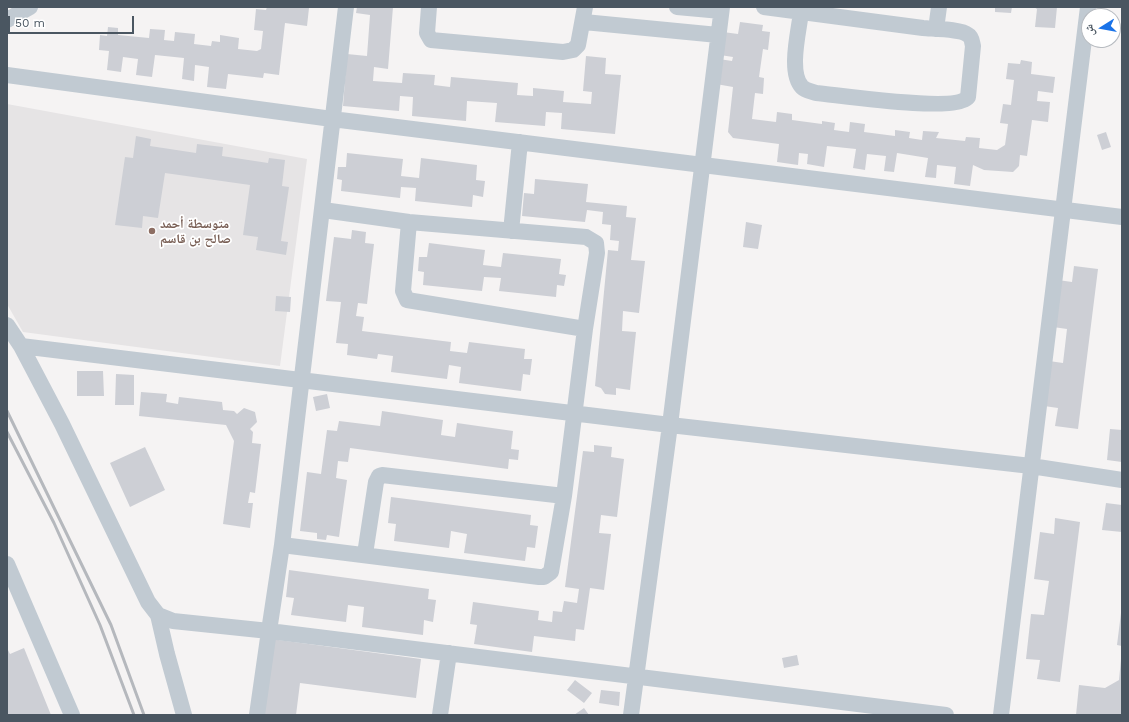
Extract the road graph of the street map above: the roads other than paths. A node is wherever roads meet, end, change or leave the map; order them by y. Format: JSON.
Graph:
{"nodes":[{"id":1,"x":30,"y":7,"type":"edge"},
{"id":2,"x":346,"y":7,"type":"edge"},
{"id":3,"x":429,"y":7,"type":"edge"},
{"id":4,"x":677,"y":7,"type":"edge"},
{"id":5,"x":764,"y":7,"type":"edge"},
{"id":6,"x":940,"y":7,"type":"edge"},
{"id":7,"x":1088,"y":7,"type":"edge"},
{"id":8,"x":722,"y":9,"type":"edge"},
{"id":9,"x":801,"y":12,"type":"junction"},
{"id":10,"x":585,"y":14,"type":"edge"},
{"id":11,"x":7,"y":20,"type":"edge"},
{"id":12,"x":936,"y":29,"type":"junction"},
{"id":13,"x":718,"y":35,"type":"junction"},
{"id":14,"x":7,"y":74,"type":"edge"},
{"id":15,"x":332,"y":119,"type":"junction"},
{"id":16,"x":520,"y":142,"type":"junction"},
{"id":17,"x":702,"y":165,"type":"junction"},
{"id":18,"x":323,"y":210,"type":"junction"},
{"id":19,"x":1062,"y":210,"type":"junction"},
{"id":20,"x":1122,"y":217,"type":"edge"},
{"id":21,"x":409,"y":222,"type":"junction"},
{"id":22,"x":511,"y":231,"type":"junction"},
{"id":23,"x":7,"y":326,"type":"edge"},
{"id":24,"x":585,"y":329,"type":"junction"},
{"id":25,"x":21,"y":346,"type":"junction"},
{"id":26,"x":301,"y":380,"type":"junction"},
{"id":27,"x":575,"y":414,"type":"junction"},
{"id":28,"x":670,"y":425,"type":"junction"},
{"id":29,"x":1031,"y":466,"type":"junction"},
{"id":30,"x":1122,"y":480,"type":"edge"},
{"id":31,"x":564,"y":496,"type":"junction"},
{"id":32,"x":282,"y":545,"type":"junction"},
{"id":33,"x":365,"y":554,"type":"junction"},
{"id":34,"x":7,"y":564,"type":"edge"},
{"id":35,"x":158,"y":615,"type":"junction"},
{"id":36,"x":269,"y":631,"type":"junction"},
{"id":37,"x":449,"y":652,"type":"junction"},
{"id":38,"x":635,"y":675,"type":"junction"},
{"id":39,"x":72,"y":715,"type":"edge"},
{"id":40,"x":184,"y":715,"type":"edge"},
{"id":41,"x":257,"y":715,"type":"edge"},
{"id":42,"x":440,"y":715,"type":"edge"},
{"id":43,"x":631,"y":715,"type":"edge"},
{"id":44,"x":946,"y":715,"type":"edge"},
{"id":45,"x":1001,"y":715,"type":"edge"}],
"edges":[{"from":1,"to":11,"type":"street"},
{"from":2,"to":15,"type":"street"},
{"from":3,"to":10,"type":"street"},
{"from":4,"to":8,"type":"street"},
{"from":5,"to":9,"type":"street"},
{"from":6,"to":12,"type":"street"},
{"from":7,"to":19,"type":"street"},
{"from":8,"to":13,"type":"street"},
{"from":9,"to":12,"type":"street"},
{"from":9,"to":12,"type":"street"},
{"from":10,"to":13,"type":"street"},
{"from":13,"to":17,"type":"street"},
{"from":14,"to":15,"type":"street"},
{"from":15,"to":16,"type":"street"},
{"from":15,"to":18,"type":"street"},
{"from":16,"to":17,"type":"street"},
{"from":16,"to":22,"type":"street"},
{"from":17,"to":19,"type":"street"},
{"from":17,"to":28,"type":"street"},
{"from":18,"to":21,"type":"street"},
{"from":18,"to":26,"type":"street"},
{"from":19,"to":20,"type":"street"},
{"from":19,"to":29,"type":"street"},
{"from":21,"to":22,"type":"street"},
{"from":21,"to":24,"type":"street"},
{"from":22,"to":24,"type":"street"},
{"from":23,"to":25,"type":"street"},
{"from":24,"to":27,"type":"street"},
{"from":25,"to":26,"type":"street"},
{"from":25,"to":35,"type":"street"},
{"from":26,"to":27,"type":"street"},
{"from":26,"to":32,"type":"street"},
{"from":27,"to":28,"type":"street"},
{"from":27,"to":31,"type":"street"},
{"from":28,"to":29,"type":"street"},
{"from":28,"to":38,"type":"street"},
{"from":29,"to":30,"type":"street"},
{"from":29,"to":45,"type":"street"},
{"from":31,"to":33,"type":"street"},
{"from":31,"to":33,"type":"street"},
{"from":32,"to":33,"type":"street"},
{"from":32,"to":36,"type":"street"},
{"from":34,"to":39,"type":"street"},
{"from":35,"to":36,"type":"street"},
{"from":35,"to":40,"type":"street"},
{"from":36,"to":37,"type":"street"},
{"from":36,"to":41,"type":"street"},
{"from":37,"to":38,"type":"street"},
{"from":37,"to":42,"type":"street"},
{"from":38,"to":43,"type":"street"},
{"from":38,"to":44,"type":"street"}]}
